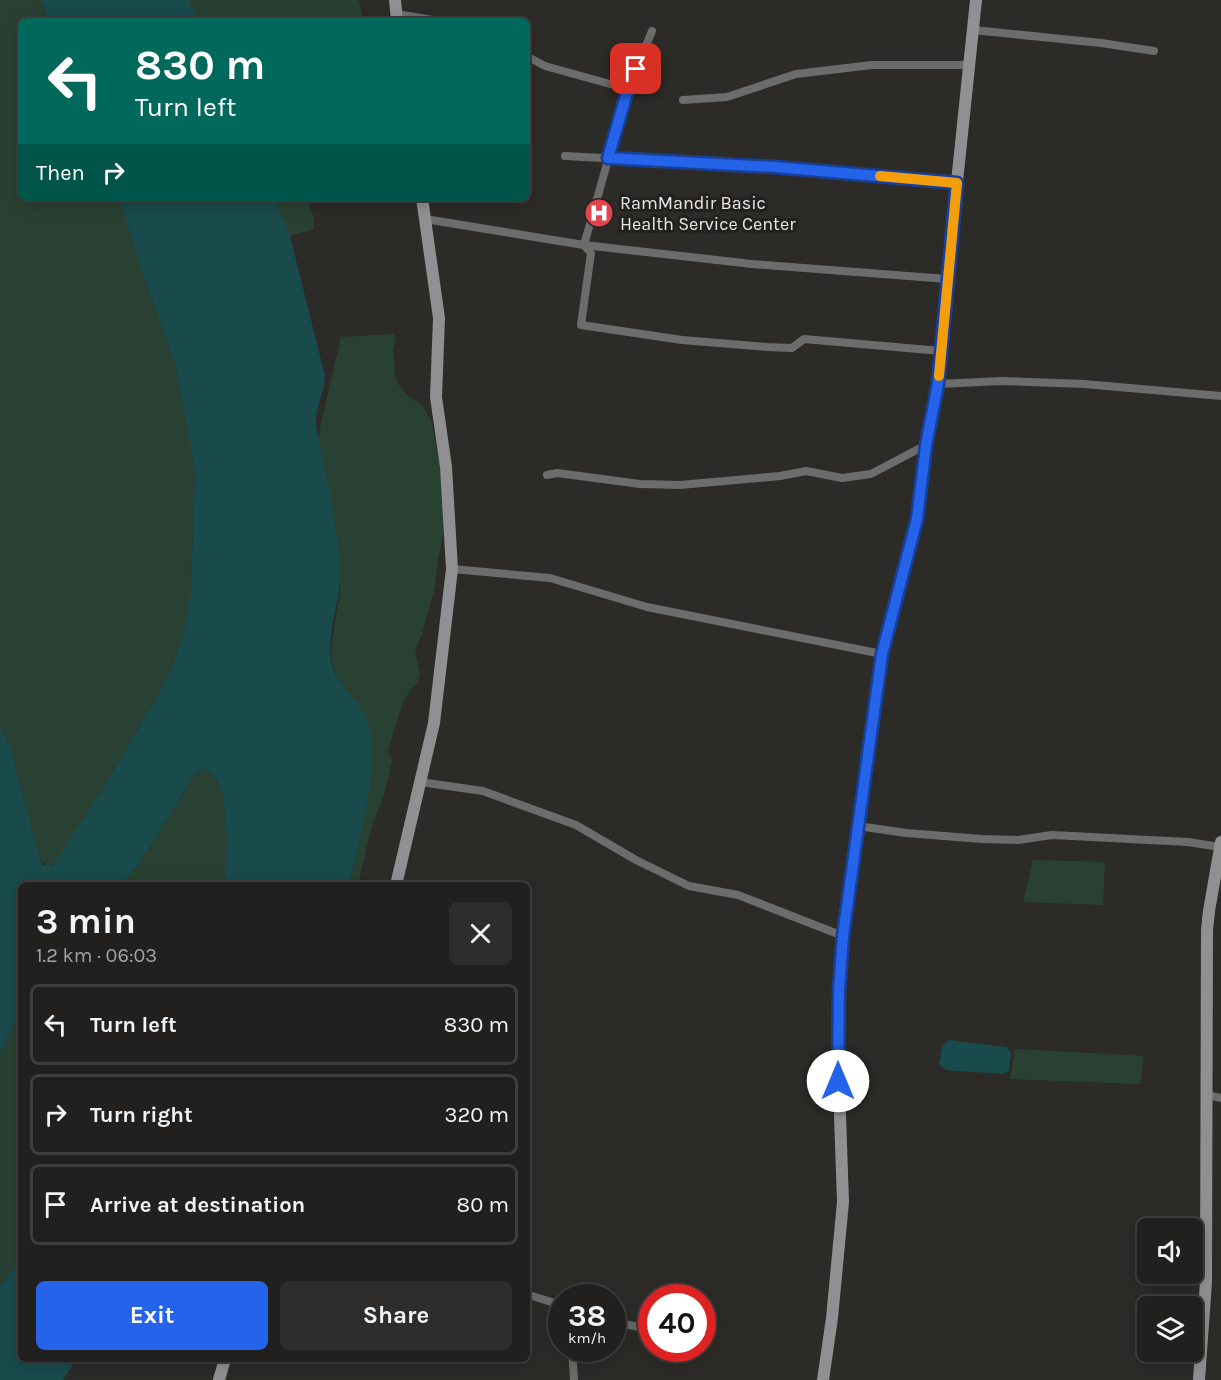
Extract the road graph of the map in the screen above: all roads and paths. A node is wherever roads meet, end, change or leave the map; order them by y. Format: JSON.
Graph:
{"nodes":[{"id":1,"x":395,"y":0,"type":"edge"},
{"id":2,"x":976,"y":0,"type":"edge"},
{"id":3,"x":397,"y":18,"type":"edge"},
{"id":4,"x":973,"y":30,"type":"junction"},
{"id":5,"x":652,"y":31,"type":"dead end"},
{"id":6,"x":1154,"y":51,"type":"dead end"},
{"id":7,"x":530,"y":58,"type":"edge"},
{"id":8,"x":970,"y":65,"type":"junction"},
{"id":9,"x":628,"y":89,"type":"junction"},
{"id":10,"x":683,"y":100,"type":"dead end"},
{"id":11,"x":565,"y":156,"type":"dead end"},
{"id":12,"x":608,"y":158,"type":"junction"},
{"id":13,"x":957,"y":183,"type":"junction"},
{"id":14,"x":422,"y":201,"type":"edge"},
{"id":15,"x":425,"y":219,"type":"junction"},
{"id":16,"x":584,"y":245,"type":"junction"},
{"id":17,"x":947,"y":279,"type":"junction"},
{"id":18,"x":941,"y":351,"type":"junction"},
{"id":19,"x":938,"y":384,"type":"junction"},
{"id":20,"x":1221,"y":396,"type":"edge"},
{"id":21,"x":926,"y":445,"type":"junction"},
{"id":22,"x":547,"y":475,"type":"dead end"},
{"id":23,"x":452,"y":569,"type":"junction"},
{"id":24,"x":882,"y":654,"type":"junction"},
{"id":25,"x":420,"y":782,"type":"junction"},
{"id":26,"x":858,"y":826,"type":"junction"},
{"id":27,"x":1220,"y":844,"type":"edge"},
{"id":28,"x":397,"y":882,"type":"edge"},
{"id":29,"x":843,"y":936,"type":"junction"},
{"id":30,"x":1207,"y":1095,"type":"junction"},
{"id":31,"x":1221,"y":1098,"type":"edge"},
{"id":32,"x":530,"y":1295,"type":"edge"},
{"id":33,"x":548,"y":1301,"type":"edge"},
{"id":34,"x":224,"y":1362,"type":"edge"},
{"id":35,"x":573,"y":1362,"type":"edge"},
{"id":36,"x":219,"y":1380,"type":"edge"},
{"id":37,"x":574,"y":1380,"type":"edge"},
{"id":38,"x":823,"y":1380,"type":"edge"},
{"id":39,"x":1199,"y":1380,"type":"edge"}],
"edges":[{"from":1,"to":3,"type":"street"},
{"from":2,"to":4,"type":"street"},
{"from":4,"to":6,"type":"street"},
{"from":4,"to":8,"type":"street"},
{"from":5,"to":9,"type":"street"},
{"from":7,"to":9,"type":"street"},
{"from":8,"to":10,"type":"street"},
{"from":8,"to":13,"type":"street"},
{"from":9,"to":12,"type":"street"},
{"from":11,"to":12,"type":"street"},
{"from":12,"to":13,"type":"street"},
{"from":12,"to":16,"type":"street"},
{"from":13,"to":17,"type":"street"},
{"from":14,"to":15,"type":"street"},
{"from":15,"to":16,"type":"street"},
{"from":15,"to":23,"type":"street"},
{"from":16,"to":17,"type":"street"},
{"from":16,"to":18,"type":"street"},
{"from":17,"to":18,"type":"street"},
{"from":18,"to":19,"type":"street"},
{"from":19,"to":20,"type":"street"},
{"from":19,"to":21,"type":"street"},
{"from":21,"to":22,"type":"street"},
{"from":21,"to":24,"type":"street"},
{"from":23,"to":24,"type":"street"},
{"from":23,"to":25,"type":"street"},
{"from":24,"to":26,"type":"street"},
{"from":25,"to":28,"type":"street"},
{"from":25,"to":29,"type":"street"},
{"from":26,"to":27,"type":"street"},
{"from":26,"to":29,"type":"street"},
{"from":27,"to":30,"type":"street"},
{"from":29,"to":38,"type":"street"},
{"from":30,"to":31,"type":"street"},
{"from":30,"to":39,"type":"street"},
{"from":32,"to":33,"type":"street"},
{"from":34,"to":36,"type":"street"},
{"from":35,"to":37,"type":"street"}]}
